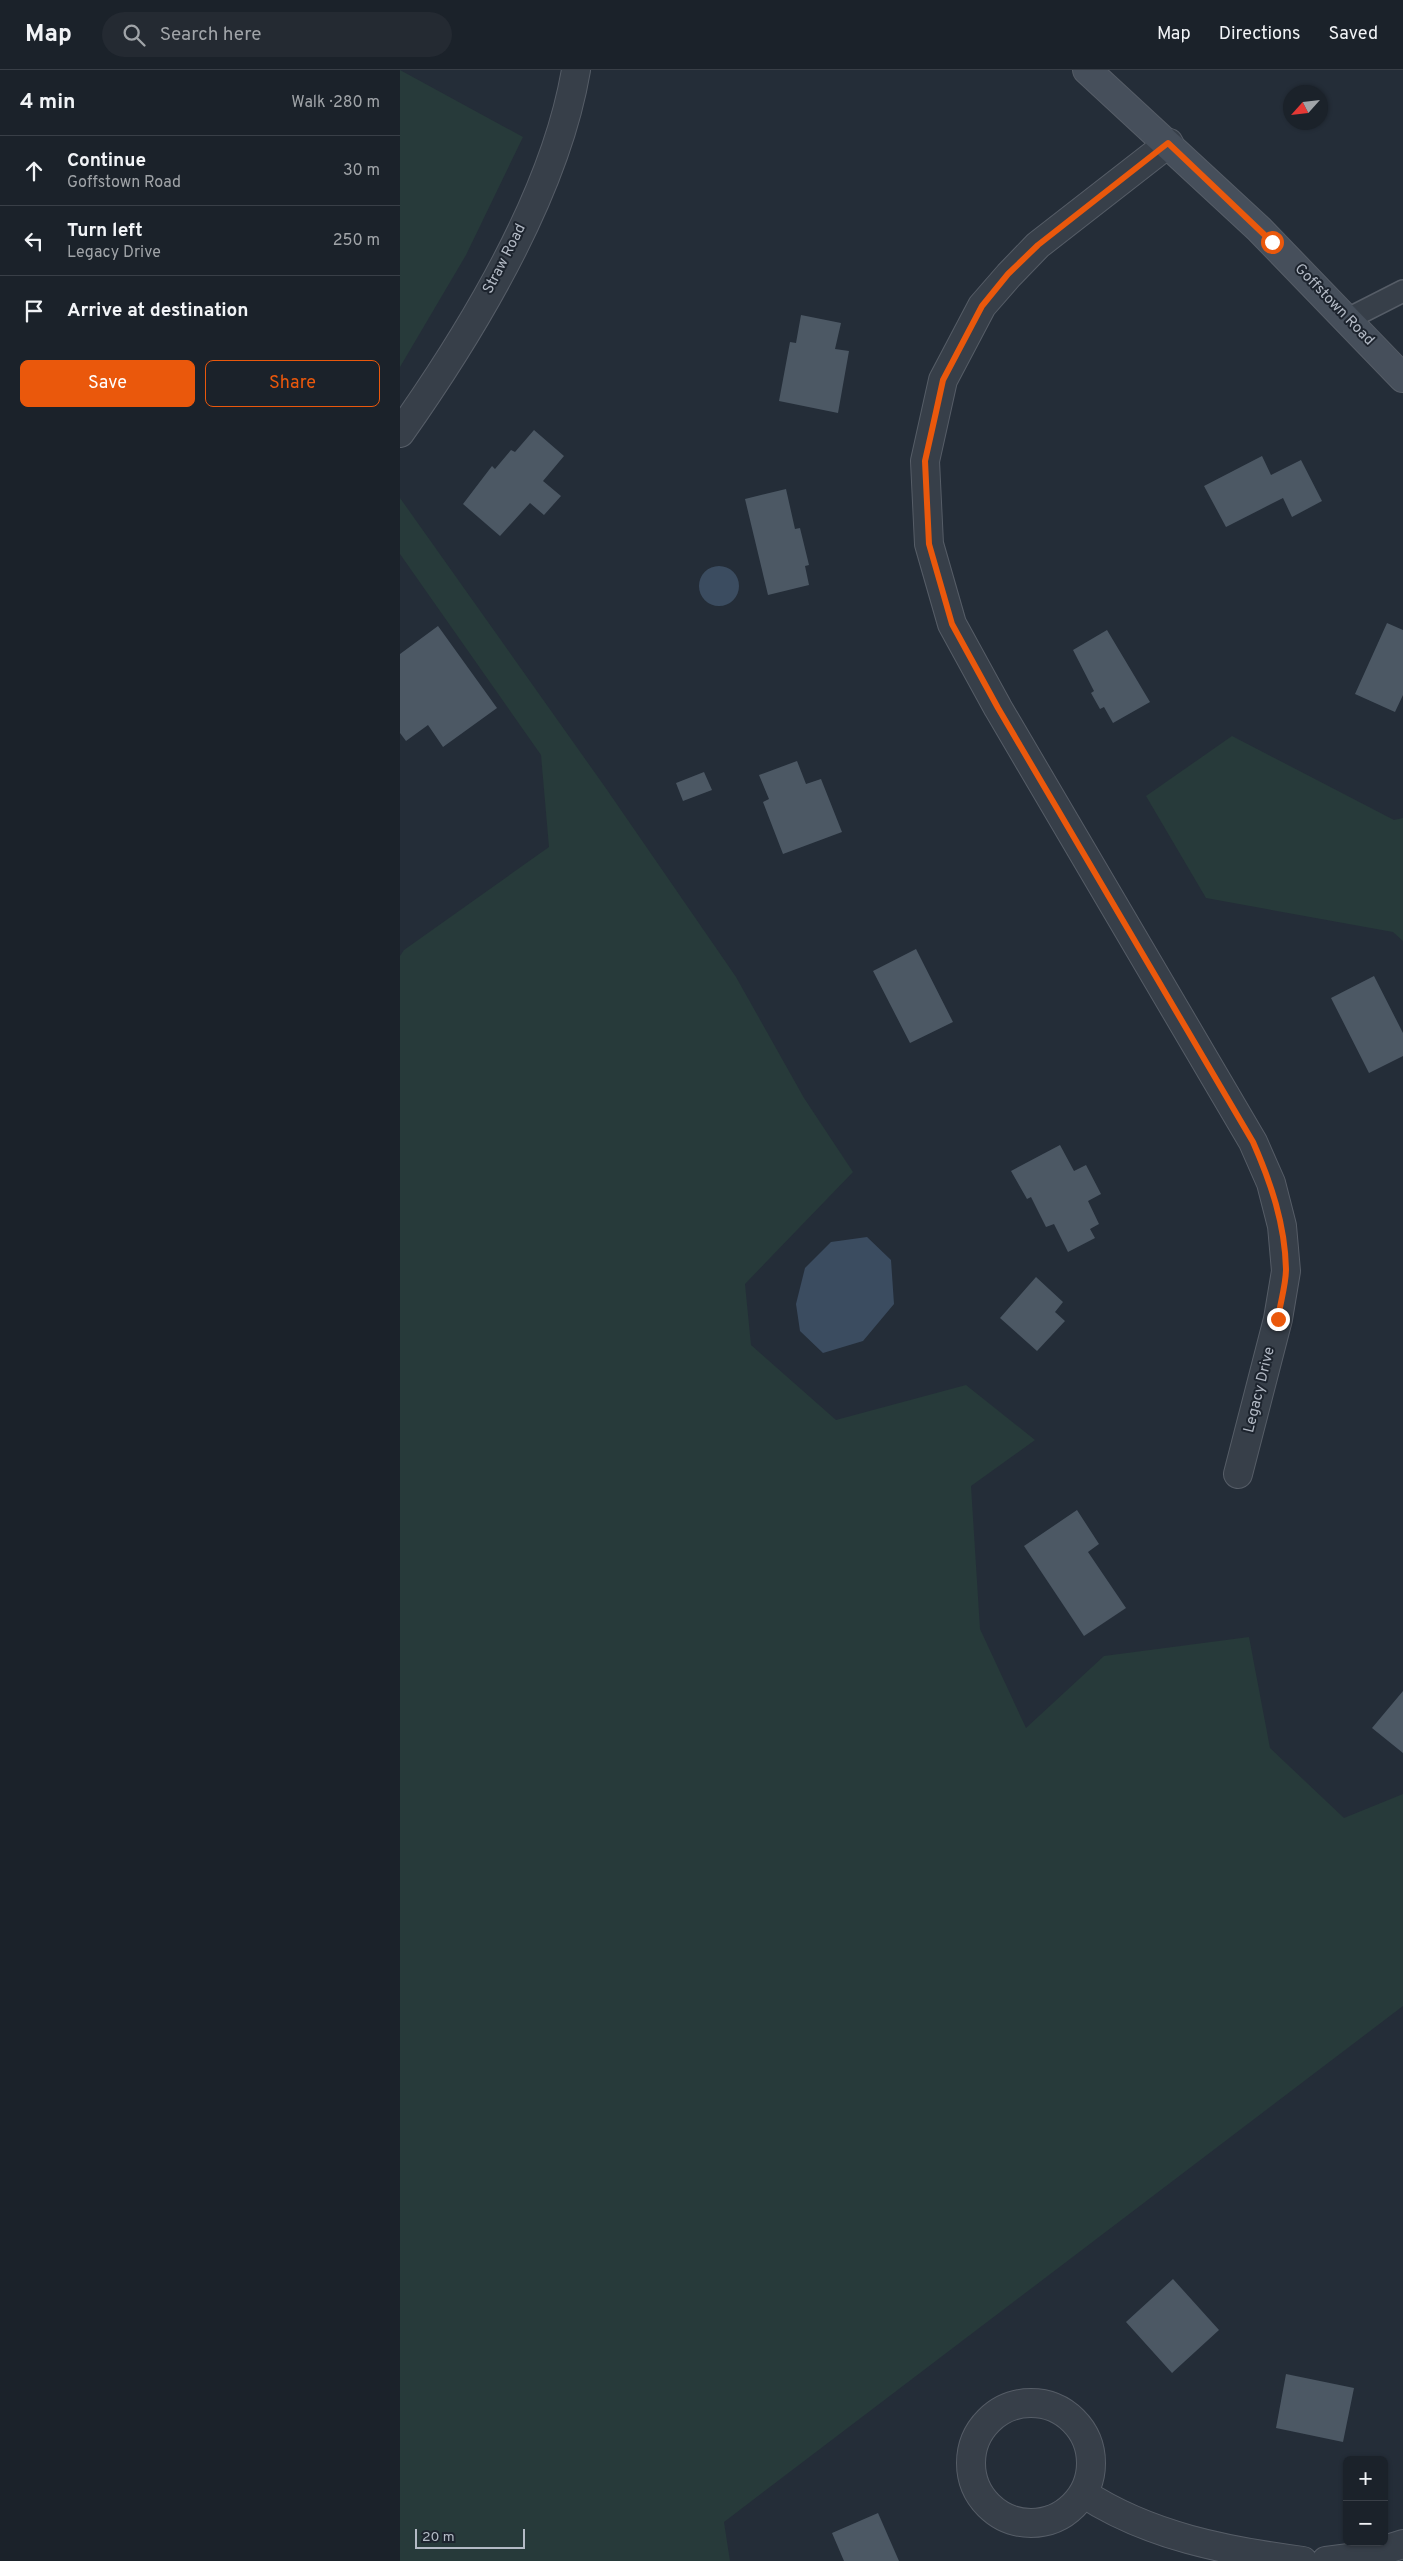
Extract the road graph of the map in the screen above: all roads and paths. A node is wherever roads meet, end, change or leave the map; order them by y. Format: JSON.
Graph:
{"nodes":[{"id":1,"x":576,"y":70,"type":"edge"},
{"id":2,"x":1087,"y":70,"type":"edge"},
{"id":3,"x":1168,"y":143,"type":"junction"},
{"id":4,"x":1403,"y":291,"type":"edge"},
{"id":5,"x":1348,"y":319,"type":"junction"},
{"id":6,"x":1403,"y":378,"type":"edge"},
{"id":7,"x":400,"y":433,"type":"edge"},
{"id":8,"x":1238,"y":1474,"type":"dead end"},
{"id":9,"x":1083,"y":2493,"type":"junction"},
{"id":10,"x":1403,"y":2544,"type":"edge"},
{"id":11,"x":1303,"y":2561,"type":"edge"},
{"id":12,"x":1326,"y":2561,"type":"edge"}],
"edges":[{"from":1,"to":7,"type":"street","name":"Straw Road"},
{"from":2,"to":3,"type":"main road","name":"Goffstown Road"},
{"from":3,"to":5,"type":"main road","name":"Goffstown Road"},
{"from":3,"to":8,"type":"street","name":"Legacy Drive"},
{"from":4,"to":5,"type":"lane"},
{"from":5,"to":6,"type":"main road","name":"Goffstown Road"},
{"from":9,"to":9,"type":"street"},
{"from":9,"to":11,"type":"street"},
{"from":10,"to":12,"type":"street"}]}
